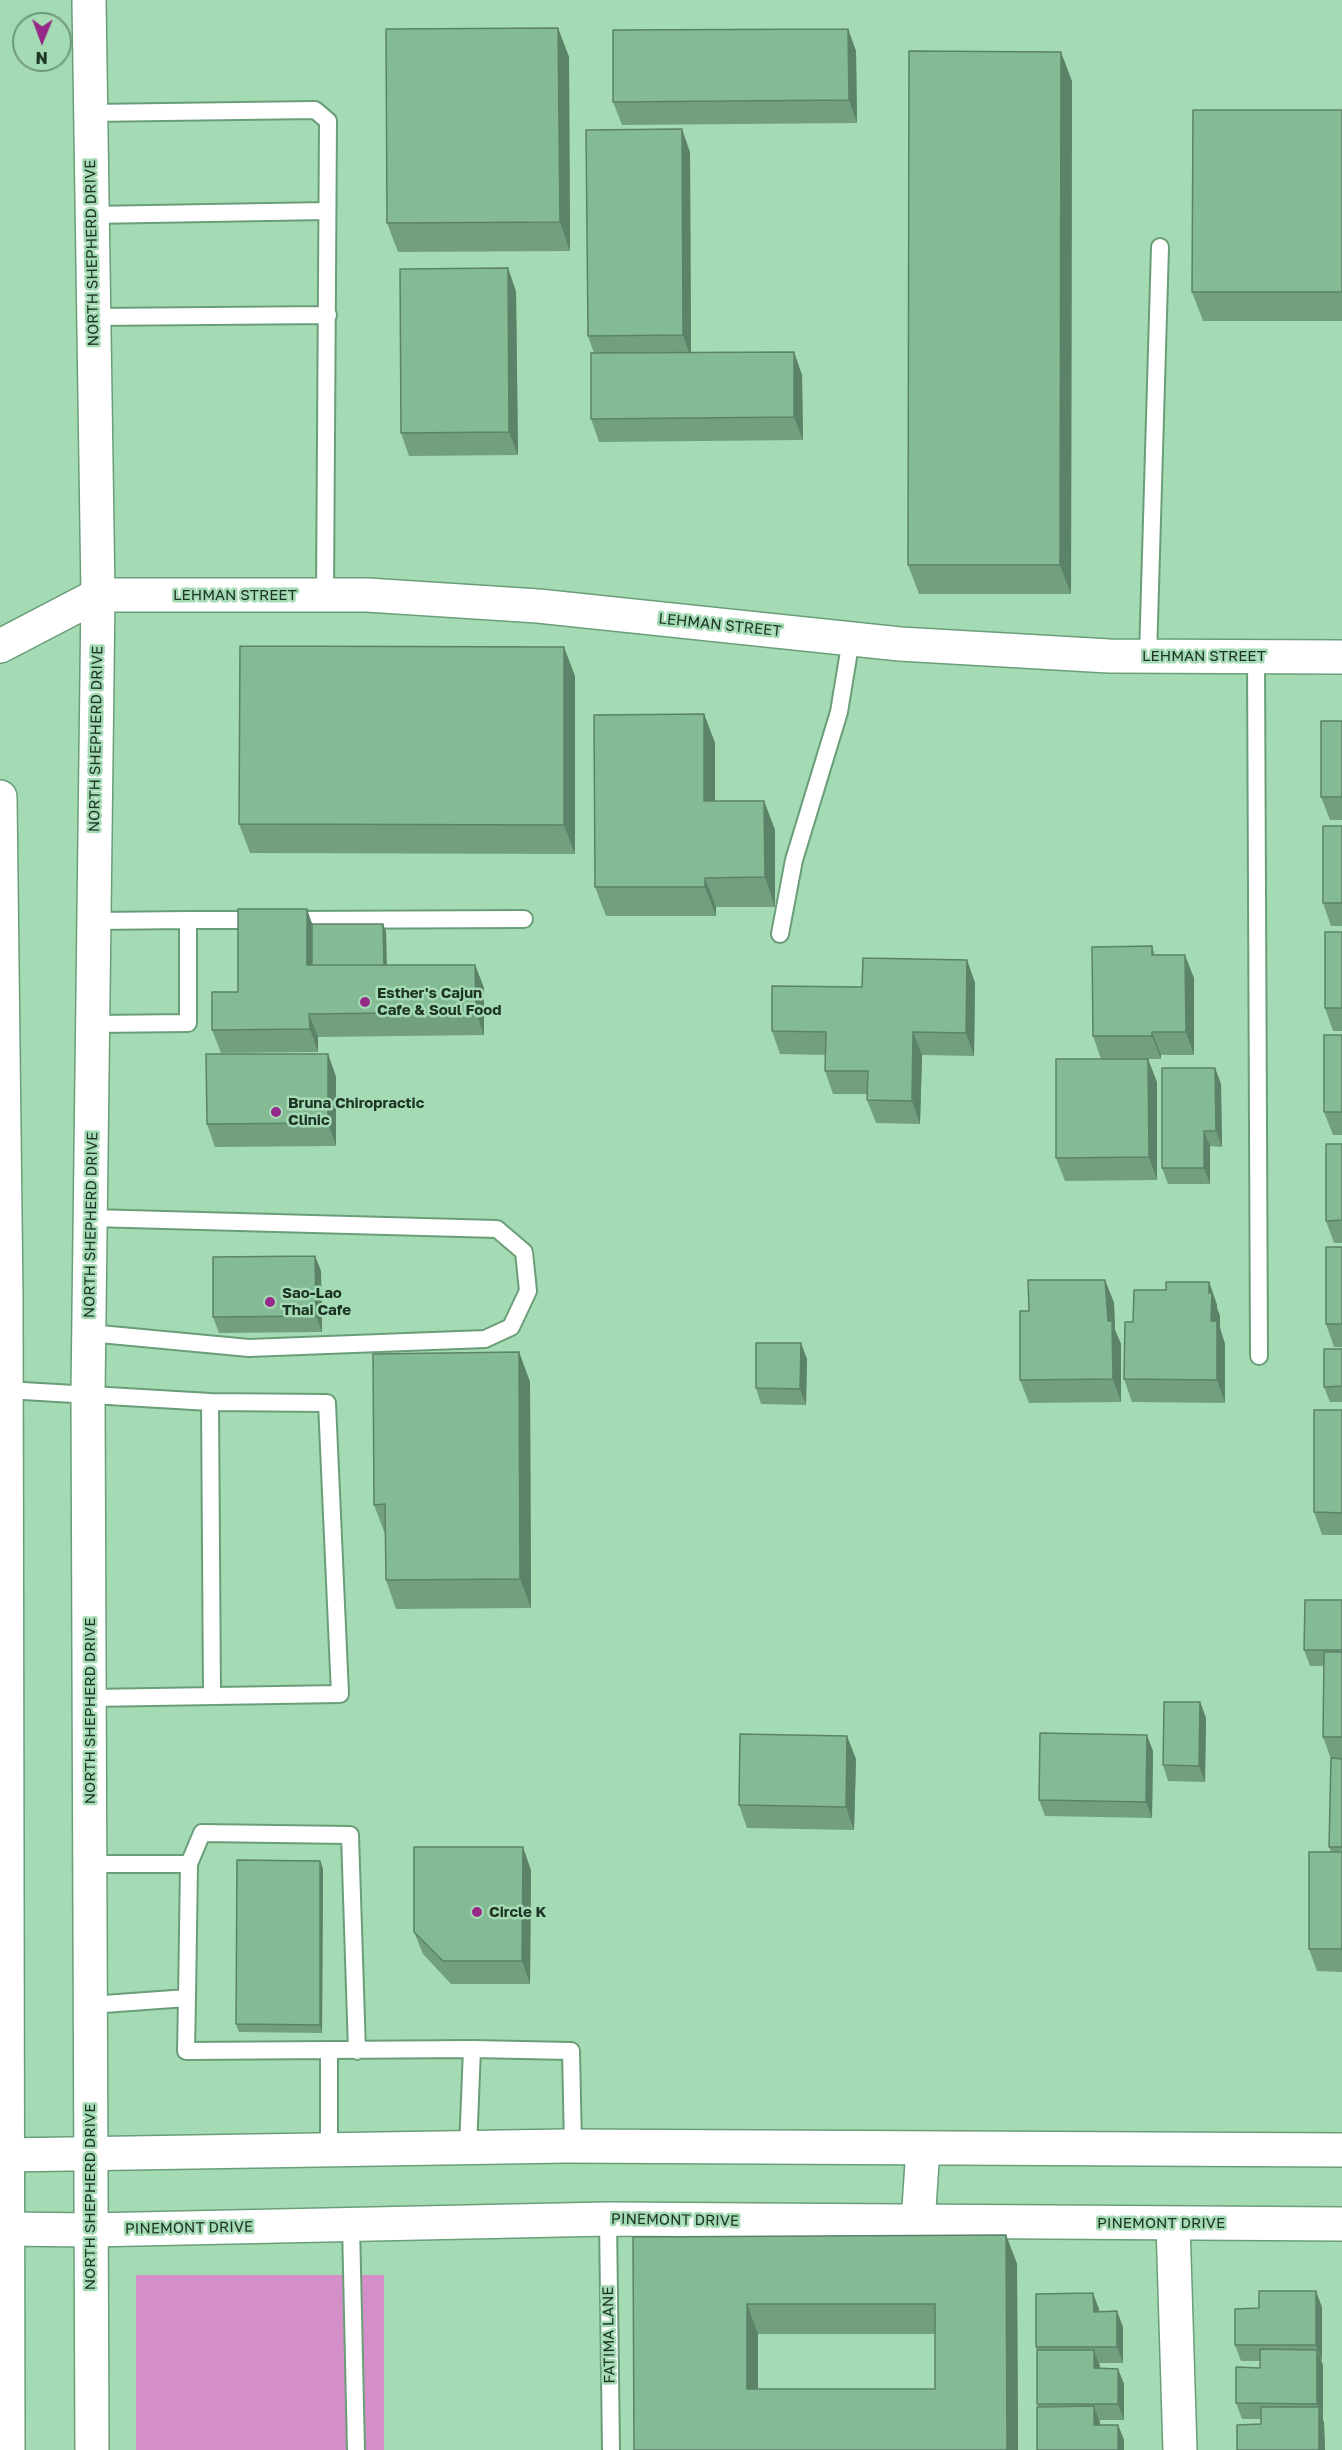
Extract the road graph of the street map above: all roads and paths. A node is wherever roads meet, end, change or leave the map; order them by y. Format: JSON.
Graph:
{"nodes":[{"id":1,"x":89,"y":0,"type":"edge"},
{"id":2,"x":89,"y":112,"type":"junction"},
{"id":3,"x":327,"y":211,"type":"junction"},
{"id":4,"x":91,"y":215,"type":"junction"},
{"id":5,"x":1160,"y":247,"type":"dead end"},
{"id":6,"x":328,"y":315,"type":"junction"},
{"id":7,"x":93,"y":317,"type":"junction"},
{"id":8,"x":98,"y":595,"type":"junction"},
{"id":9,"x":325,"y":595,"type":"junction"},
{"id":10,"x":851,"y":639,"type":"junction"},
{"id":11,"x":0,"y":646,"type":"edge"},
{"id":12,"x":1148,"y":656,"type":"junction"},
{"id":13,"x":1256,"y":656,"type":"junction"},
{"id":14,"x":1342,"y":657,"type":"edge"},
{"id":15,"x":0,"y":797,"type":"edge"},
{"id":16,"x":0,"y":856,"type":"edge"},
{"id":17,"x":524,"y":919,"type":"dead end"},
{"id":18,"x":188,"y":920,"type":"junction"},
{"id":19,"x":95,"y":921,"type":"junction"},
{"id":20,"x":780,"y":934,"type":"dead end"},
{"id":21,"x":1,"y":988,"type":"edge"},
{"id":22,"x":94,"y":1024,"type":"junction"},
{"id":23,"x":2,"y":1110,"type":"edge"},
{"id":24,"x":3,"y":1207,"type":"edge"},
{"id":25,"x":91,"y":1218,"type":"junction"},
{"id":26,"x":90,"y":1333,"type":"junction"},
{"id":27,"x":1259,"y":1356,"type":"dead end"},
{"id":28,"x":6,"y":1390,"type":"junction"},
{"id":29,"x":88,"y":1393,"type":"junction"},
{"id":30,"x":210,"y":1402,"type":"junction"},
{"id":31,"x":3,"y":1422,"type":"edge"},
{"id":32,"x":212,"y":1696,"type":"junction"},
{"id":33,"x":90,"y":1698,"type":"junction"},
{"id":34,"x":4,"y":1834,"type":"edge"},
{"id":35,"x":90,"y":1864,"type":"junction"},
{"id":36,"x":189,"y":1864,"type":"junction"},
{"id":37,"x":187,"y":1998,"type":"junction"},
{"id":38,"x":90,"y":2005,"type":"junction"},
{"id":39,"x":4,"y":2007,"type":"edge"},
{"id":40,"x":472,"y":2049,"type":"junction"},
{"id":41,"x":357,"y":2051,"type":"junction"},
{"id":42,"x":329,"y":2052,"type":"junction"},
{"id":43,"x":573,"y":2146,"type":"junction"},
{"id":44,"x":468,"y":2148,"type":"junction"},
{"id":45,"x":923,"y":2148,"type":"junction"},
{"id":46,"x":1342,"y":2150,"type":"edge"},
{"id":47,"x":329,"y":2151,"type":"junction"},
{"id":48,"x":7,"y":2155,"type":"junction"},
{"id":49,"x":90,"y":2155,"type":"junction"},
{"id":50,"x":608,"y":2219,"type":"junction"},
{"id":51,"x":918,"y":2223,"type":"junction"},
{"id":52,"x":1173,"y":2224,"type":"junction"},
{"id":53,"x":1342,"y":2224,"type":"edge"},
{"id":54,"x":351,"y":2225,"type":"junction"},
{"id":55,"x":7,"y":2229,"type":"junction"},
{"id":56,"x":90,"y":2230,"type":"junction"},
{"id":57,"x":8,"y":2450,"type":"edge"},
{"id":58,"x":92,"y":2450,"type":"edge"},
{"id":59,"x":356,"y":2450,"type":"edge"},
{"id":60,"x":610,"y":2450,"type":"edge"},
{"id":61,"x":1180,"y":2450,"type":"edge"}],
"edges":[{"from":1,"to":2,"type":"main road","name":"NORTH SHEPHERD DRIVE"},
{"from":2,"to":3,"type":"lane"},
{"from":2,"to":4,"type":"main road","name":"NORTH SHEPHERD DRIVE"},
{"from":3,"to":4,"type":"lane"},
{"from":3,"to":6,"type":"lane"},
{"from":4,"to":7,"type":"main road","name":"NORTH SHEPHERD DRIVE"},
{"from":5,"to":12,"type":"lane"},
{"from":6,"to":7,"type":"lane"},
{"from":6,"to":9,"type":"lane"},
{"from":7,"to":8,"type":"main road","name":"NORTH SHEPHERD DRIVE"},
{"from":8,"to":9,"type":"main road","name":"LEHMAN STREET"},
{"from":8,"to":11,"type":"main road"},
{"from":8,"to":19,"type":"main road","name":"NORTH SHEPHERD DRIVE"},
{"from":9,"to":10,"type":"main road","name":"LEHMAN STREET"},
{"from":10,"to":12,"type":"main road","name":"LEHMAN STREET"},
{"from":10,"to":20,"type":"lane"},
{"from":12,"to":13,"type":"main road","name":"LEHMAN STREET"},
{"from":13,"to":14,"type":"main road","name":"LEHMAN STREET"},
{"from":13,"to":27,"type":"lane"},
{"from":15,"to":16,"type":"main road"},
{"from":16,"to":21,"type":"main road"},
{"from":17,"to":18,"type":"lane"},
{"from":18,"to":19,"type":"lane"},
{"from":18,"to":22,"type":"lane"},
{"from":19,"to":22,"type":"main road","name":"NORTH SHEPHERD DRIVE"},
{"from":21,"to":23,"type":"main road"},
{"from":22,"to":25,"type":"main road","name":"NORTH SHEPHERD DRIVE"},
{"from":23,"to":24,"type":"main road"},
{"from":24,"to":28,"type":"main road"},
{"from":25,"to":26,"type":"main road","name":"NORTH SHEPHERD DRIVE"},
{"from":25,"to":26,"type":"lane"},
{"from":26,"to":29,"type":"main road","name":"NORTH SHEPHERD DRIVE"},
{"from":28,"to":29,"type":"lane"},
{"from":28,"to":31,"type":"main road"},
{"from":29,"to":30,"type":"lane"},
{"from":29,"to":33,"type":"main road","name":"NORTH SHEPHERD DRIVE"},
{"from":30,"to":32,"type":"lane"},
{"from":30,"to":32,"type":"lane"},
{"from":31,"to":34,"type":"main road"},
{"from":32,"to":33,"type":"lane"},
{"from":33,"to":35,"type":"main road","name":"NORTH SHEPHERD DRIVE"},
{"from":34,"to":39,"type":"main road"},
{"from":35,"to":36,"type":"lane"},
{"from":35,"to":38,"type":"main road","name":"NORTH SHEPHERD DRIVE"},
{"from":36,"to":37,"type":"lane"},
{"from":36,"to":41,"type":"lane"},
{"from":37,"to":38,"type":"lane"},
{"from":37,"to":42,"type":"lane"},
{"from":38,"to":49,"type":"main road","name":"NORTH SHEPHERD DRIVE"},
{"from":39,"to":48,"type":"main road"},
{"from":40,"to":41,"type":"lane"},
{"from":40,"to":43,"type":"lane"},
{"from":40,"to":44,"type":"lane"},
{"from":41,"to":42,"type":"lane"},
{"from":42,"to":47,"type":"lane"},
{"from":43,"to":44,"type":"main road"},
{"from":43,"to":45,"type":"main road"},
{"from":44,"to":47,"type":"main road"},
{"from":45,"to":46,"type":"main road"},
{"from":45,"to":51,"type":"main road"},
{"from":47,"to":49,"type":"main road"},
{"from":48,"to":49,"type":"main road"},
{"from":48,"to":55,"type":"main road"},
{"from":49,"to":56,"type":"main road","name":"NORTH SHEPHERD DRIVE"},
{"from":50,"to":51,"type":"main road","name":"PINEMONT DRIVE"},
{"from":50,"to":54,"type":"main road","name":"PINEMONT DRIVE"},
{"from":50,"to":60,"type":"lane","name":"FATIMA LANE"},
{"from":51,"to":52,"type":"main road","name":"PINEMONT DRIVE"},
{"from":52,"to":53,"type":"main road","name":"PINEMONT DRIVE"},
{"from":52,"to":61,"type":"main road"},
{"from":54,"to":56,"type":"main road","name":"PINEMONT DRIVE"},
{"from":54,"to":59,"type":"lane"},
{"from":55,"to":56,"type":"main road","name":"PINEMONT DRIVE"},
{"from":55,"to":57,"type":"main road"},
{"from":56,"to":58,"type":"main road","name":"NORTH SHEPHERD DRIVE"}]}
